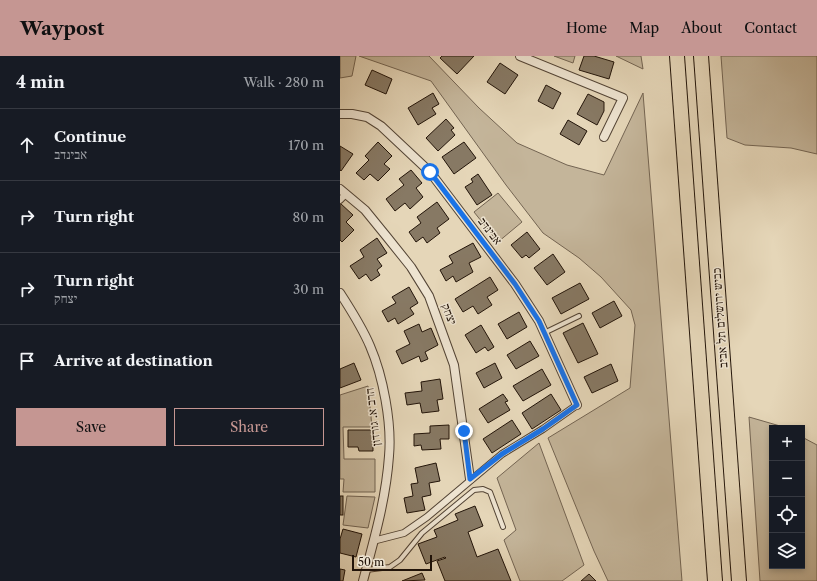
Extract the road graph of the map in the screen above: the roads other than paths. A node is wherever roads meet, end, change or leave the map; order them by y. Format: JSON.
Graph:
{"nodes":[{"id":1,"x":520,"y":56,"type":"edge"},
{"id":2,"x":677,"y":56,"type":"edge"},
{"id":3,"x":701,"y":56,"type":"edge"},
{"id":4,"x":340,"y":114,"type":"edge"},
{"id":5,"x":604,"y":137,"type":"dead end"},
{"id":6,"x":343,"y":191,"type":"edge"},
{"id":7,"x":340,"y":200,"type":"edge"},
{"id":8,"x":340,"y":293,"type":"edge"},
{"id":9,"x":579,"y":316,"type":"dead end"},
{"id":10,"x":544,"y":333,"type":"junction"},
{"id":11,"x":577,"y":405,"type":"joint"},
{"id":12,"x":470,"y":479,"type":"junction"},
{"id":13,"x":503,"y":528,"type":"dead end"},
{"id":14,"x":373,"y":541,"type":"junction"},
{"id":15,"x":366,"y":570,"type":"junction"},
{"id":16,"x":363,"y":581,"type":"edge"},
{"id":17,"x":715,"y":581,"type":"edge"},
{"id":18,"x":739,"y":581,"type":"edge"}],
"edges":[{"from":1,"to":5,"type":"street"},
{"from":2,"to":17,"type":"highway","name":"כביש ירושלים תל אביב"},
{"from":3,"to":18,"type":"highway","name":"כביש ירושלים תל אביב"},
{"from":4,"to":10,"type":"street","name":"אבינדב"},
{"from":6,"to":7,"type":"street"},
{"from":6,"to":12,"type":"street","name":"יצחק"},
{"from":8,"to":14,"type":"street","name":"הרב א. גורדון"},
{"from":9,"to":10,"type":"lane"},
{"from":10,"to":11,"type":"street","name":"אבינדב"},
{"from":11,"to":12,"type":"street"},
{"from":12,"to":14,"type":"street"},
{"from":13,"to":15,"type":"lane"},
{"from":14,"to":15,"type":"street","name":"הרב א. גורדון"},
{"from":15,"to":16,"type":"street","name":"הרב א. גורדון"}]}
